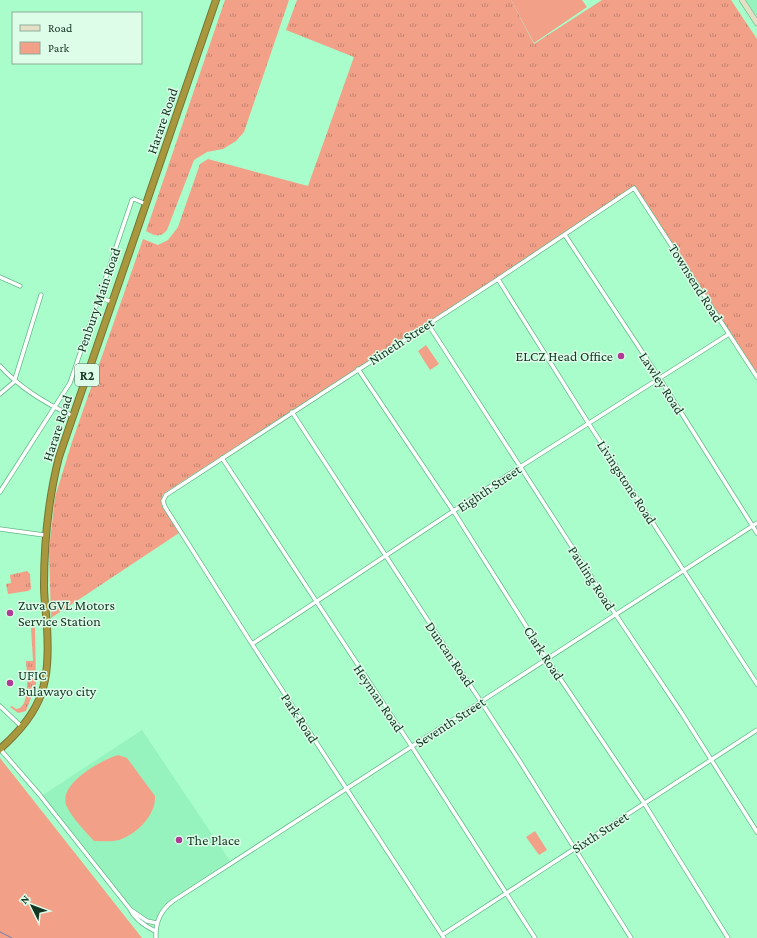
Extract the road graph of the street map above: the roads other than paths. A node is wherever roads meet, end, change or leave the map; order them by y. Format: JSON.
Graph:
{"nodes":[{"id":1,"x":216,"y":0,"type":"edge"},
{"id":2,"x":742,"y":0,"type":"edge"},
{"id":3,"x":757,"y":23,"type":"edge"},
{"id":4,"x":636,"y":189,"type":"joint"},
{"id":5,"x":146,"y":204,"type":"junction"},
{"id":6,"x":565,"y":235,"type":"junction"},
{"id":7,"x":0,"y":277,"type":"edge"},
{"id":8,"x":498,"y":279,"type":"junction"},
{"id":9,"x":20,"y":286,"type":"dead end"},
{"id":10,"x":41,"y":295,"type":"dead end"},
{"id":11,"x":99,"y":297,"type":"junction"},
{"id":12,"x":112,"y":302,"type":"junction"},
{"id":13,"x":428,"y":324,"type":"junction"},
{"id":14,"x":729,"y":334,"type":"junction"},
{"id":15,"x":0,"y":366,"type":"edge"},
{"id":16,"x":358,"y":369,"type":"junction"},
{"id":17,"x":757,"y":376,"type":"edge"},
{"id":18,"x":660,"y":378,"type":"junction"},
{"id":19,"x":14,"y":382,"type":"junction"},
{"id":20,"x":0,"y":394,"type":"edge"},
{"id":21,"x":55,"y":408,"type":"junction"},
{"id":22,"x":292,"y":412,"type":"junction"},
{"id":23,"x":73,"y":416,"type":"junction"},
{"id":24,"x":589,"y":424,"type":"junction"},
{"id":25,"x":222,"y":458,"type":"junction"},
{"id":26,"x":520,"y":467,"type":"junction"},
{"id":27,"x":0,"y":492,"type":"edge"},
{"id":28,"x":166,"y":496,"type":"joint"},
{"id":29,"x":454,"y":512,"type":"junction"},
{"id":30,"x":757,"y":523,"type":"edge"},
{"id":31,"x":752,"y":526,"type":"junction"},
{"id":32,"x":0,"y":529,"type":"edge"},
{"id":33,"x":757,"y":533,"type":"edge"},
{"id":34,"x":44,"y":535,"type":"junction"},
{"id":35,"x":384,"y":556,"type":"junction"},
{"id":36,"x":684,"y":571,"type":"junction"},
{"id":37,"x":315,"y":602,"type":"junction"},
{"id":38,"x":616,"y":615,"type":"junction"},
{"id":39,"x":252,"y":644,"type":"junction"},
{"id":40,"x":547,"y":659,"type":"junction"},
{"id":41,"x":757,"y":684,"type":"edge"},
{"id":42,"x":481,"y":702,"type":"junction"},
{"id":43,"x":0,"y":706,"type":"edge"},
{"id":44,"x":22,"y":728,"type":"junction"},
{"id":45,"x":757,"y":730,"type":"edge"},
{"id":46,"x":412,"y":747,"type":"junction"},
{"id":47,"x":0,"y":749,"type":"edge"},
{"id":48,"x":710,"y":760,"type":"junction"},
{"id":49,"x":347,"y":788,"type":"junction"},
{"id":50,"x":644,"y":803,"type":"junction"},
{"id":51,"x":757,"y":832,"type":"edge"},
{"id":52,"x":574,"y":849,"type":"junction"},
{"id":53,"x":506,"y":893,"type":"junction"},
{"id":54,"x":130,"y":909,"type":"junction"},
{"id":55,"x":156,"y":923,"type":"junction"},
{"id":56,"x":155,"y":930,"type":"junction"},
{"id":57,"x":443,"y":936,"type":"edge"},
{"id":58,"x":156,"y":938,"type":"edge"},
{"id":59,"x":535,"y":938,"type":"edge"},
{"id":60,"x":632,"y":938,"type":"edge"},
{"id":61,"x":728,"y":938,"type":"edge"}],
"edges":[{"from":1,"to":5,"type":"highway","name":"Harare Road","number":"R2"},
{"from":2,"to":3,"type":"main road"},
{"from":4,"to":6,"type":"street","name":"Nineth Street"},
{"from":4,"to":14,"type":"street","name":"Townsend Road"},
{"from":5,"to":11,"type":"street","name":"Penbury Main Road"},
{"from":5,"to":12,"type":"highway","name":"Harare Road","number":"R2"},
{"from":6,"to":8,"type":"street","name":"Nineth Street"},
{"from":6,"to":18,"type":"street","name":"Lawley Road"},
{"from":7,"to":9,"type":"street"},
{"from":8,"to":13,"type":"street","name":"Nineth Street"},
{"from":8,"to":24,"type":"street","name":"Livingstone Road"},
{"from":10,"to":19,"type":"street"},
{"from":11,"to":12,"type":"street"},
{"from":11,"to":21,"type":"street","name":"Penbury Main Road"},
{"from":12,"to":23,"type":"highway","name":"Harare Road","number":"R2"},
{"from":13,"to":16,"type":"street","name":"Nineth Street"},
{"from":13,"to":26,"type":"street","name":"Pauling Road"},
{"from":14,"to":17,"type":"street","name":"Townsend Road"},
{"from":14,"to":18,"type":"street","name":"Eighth Street"},
{"from":15,"to":19,"type":"street"},
{"from":16,"to":22,"type":"street","name":"Nineth Street"},
{"from":16,"to":29,"type":"street","name":"Clark Road"},
{"from":18,"to":24,"type":"street","name":"Eighth Street"},
{"from":18,"to":31,"type":"street","name":"Lawley Road"},
{"from":19,"to":20,"type":"street"},
{"from":19,"to":21,"type":"street"},
{"from":21,"to":23,"type":"street"},
{"from":21,"to":27,"type":"street","name":"Penbury Main Road"},
{"from":22,"to":25,"type":"street","name":"Nineth Street"},
{"from":22,"to":35,"type":"street","name":"Duncan Road"},
{"from":23,"to":34,"type":"highway","name":"Harare Road","number":"R2"},
{"from":24,"to":26,"type":"street","name":"Eighth Street"},
{"from":24,"to":36,"type":"street","name":"Livingstone Road"},
{"from":25,"to":28,"type":"street","name":"Nineth Street"},
{"from":25,"to":37,"type":"street","name":"Heyman Road"},
{"from":26,"to":29,"type":"street","name":"Eighth Street"},
{"from":26,"to":38,"type":"street","name":"Pauling Road"},
{"from":28,"to":39,"type":"street","name":"Park Road"},
{"from":29,"to":35,"type":"street","name":"Eighth Street"},
{"from":29,"to":40,"type":"street","name":"Clark Road"},
{"from":30,"to":31,"type":"street","name":"Seventh Street"},
{"from":31,"to":33,"type":"street","name":"Lawley Road"},
{"from":31,"to":36,"type":"street","name":"Seventh Street"},
{"from":32,"to":34,"type":"street"},
{"from":34,"to":44,"type":"highway","name":"Harare Road","number":"R2"},
{"from":35,"to":37,"type":"street","name":"Eighth Street"},
{"from":35,"to":42,"type":"street","name":"Duncan Road"},
{"from":36,"to":38,"type":"street","name":"Seventh Street"},
{"from":36,"to":41,"type":"street","name":"Livingstone Road"},
{"from":37,"to":39,"type":"street","name":"Eighth Street"},
{"from":37,"to":46,"type":"street","name":"Heyman Road"},
{"from":38,"to":40,"type":"street","name":"Seventh Street"},
{"from":38,"to":48,"type":"street","name":"Pauling Road"},
{"from":39,"to":49,"type":"street","name":"Park Road"},
{"from":40,"to":42,"type":"street","name":"Seventh Street"},
{"from":40,"to":50,"type":"street","name":"Clark Road"},
{"from":42,"to":46,"type":"street","name":"Seventh Street"},
{"from":42,"to":52,"type":"street","name":"Duncan Road"},
{"from":43,"to":44,"type":"street"},
{"from":44,"to":47,"type":"highway","name":"Harare Road","number":"R2"},
{"from":45,"to":48,"type":"street","name":"Sixth Street"},
{"from":46,"to":49,"type":"street","name":"Seventh Street"},
{"from":46,"to":53,"type":"street","name":"Heyman Road"},
{"from":47,"to":54,"type":"street"},
{"from":48,"to":50,"type":"street","name":"Sixth Street"},
{"from":48,"to":51,"type":"street","name":"Pauling Road"},
{"from":49,"to":55,"type":"street","name":"Seventh Street"},
{"from":49,"to":57,"type":"street","name":"Park Road"},
{"from":50,"to":52,"type":"street","name":"Sixth Street"},
{"from":50,"to":61,"type":"street","name":"Clark Road"},
{"from":52,"to":53,"type":"street","name":"Sixth Street"},
{"from":52,"to":60,"type":"street","name":"Duncan Road"},
{"from":53,"to":57,"type":"street","name":"Sixth Street"},
{"from":53,"to":59,"type":"street","name":"Heyman Road"},
{"from":54,"to":55,"type":"street"},
{"from":54,"to":56,"type":"street"},
{"from":55,"to":56,"type":"street","name":"Seventh Street"},
{"from":56,"to":58,"type":"street","name":"Seventh Street"}]}
